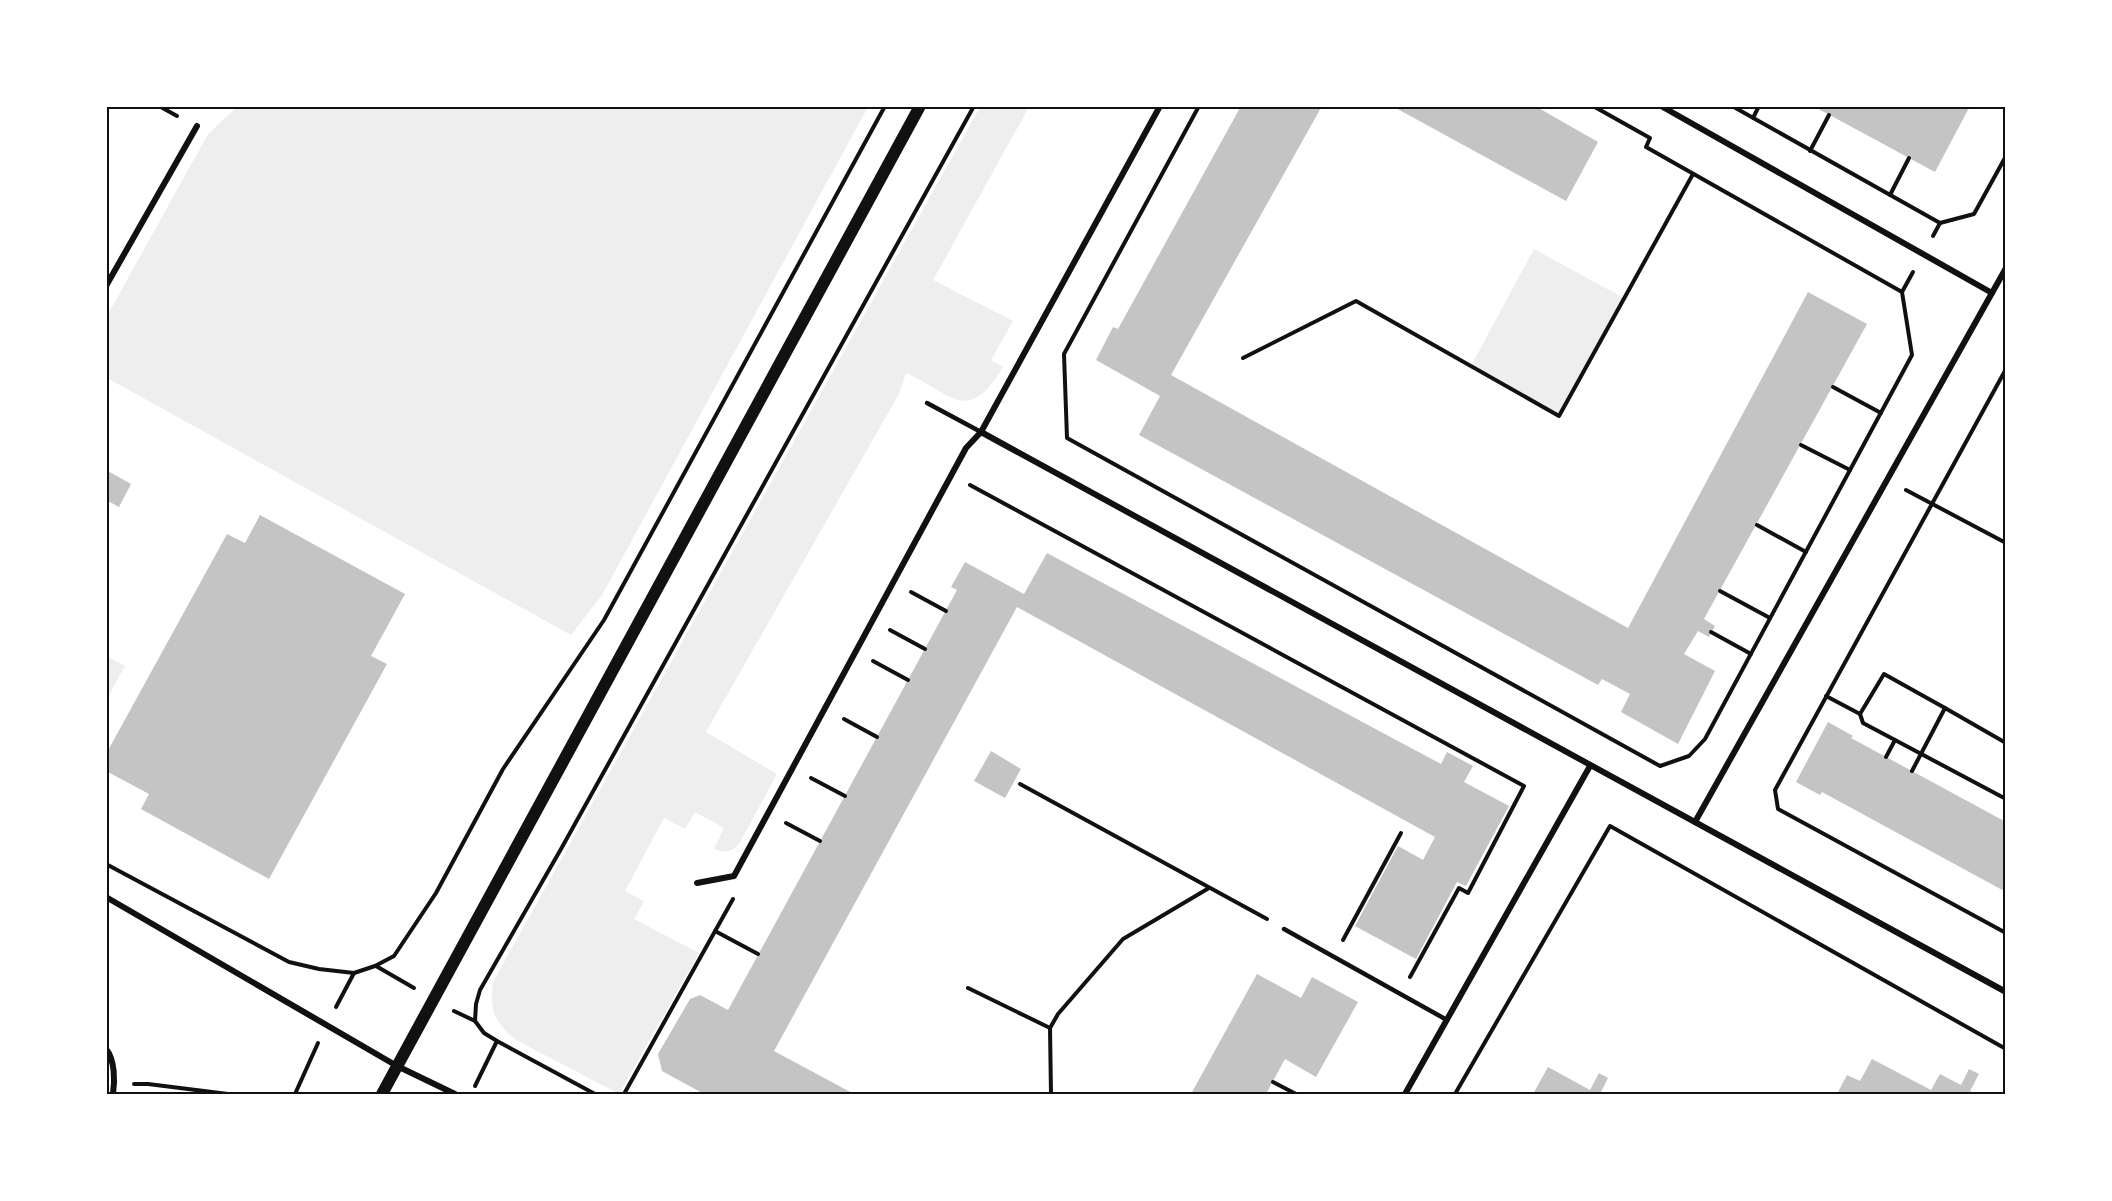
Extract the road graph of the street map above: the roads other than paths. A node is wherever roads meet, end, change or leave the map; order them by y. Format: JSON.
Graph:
{"nodes":[{"id":1,"x":920,"y":106,"type":"edge"},
{"id":2,"x":1160,"y":106,"type":"edge"},
{"id":3,"x":1661,"y":106,"type":"edge"},
{"id":4,"x":197,"y":126,"type":"dead end"},
{"id":5,"x":2006,"y":268,"type":"edge"},
{"id":6,"x":106,"y":286,"type":"edge"},
{"id":7,"x":1992,"y":293,"type":"junction"},
{"id":8,"x":927,"y":403,"type":"dead end"},
{"id":9,"x":981,"y":432,"type":"junction"},
{"id":10,"x":1590,"y":766,"type":"junction"},
{"id":11,"x":1695,"y":822,"type":"junction"},
{"id":12,"x":697,"y":883,"type":"dead end"},
{"id":13,"x":106,"y":897,"type":"edge"},
{"id":14,"x":1284,"y":929,"type":"road end"},
{"id":15,"x":2006,"y":993,"type":"edge"},
{"id":16,"x":1447,"y":1020,"type":"junction"},
{"id":17,"x":106,"y":1049,"type":"edge"},
{"id":18,"x":397,"y":1066,"type":"junction"},
{"id":19,"x":113,"y":1095,"type":"edge"},
{"id":20,"x":382,"y":1095,"type":"edge"},
{"id":21,"x":455,"y":1095,"type":"edge"},
{"id":22,"x":1405,"y":1095,"type":"edge"}],
"edges":[{"from":1,"to":18,"type":"main road"},
{"from":2,"to":9,"type":"street"},
{"from":3,"to":7,"type":"street"},
{"from":4,"to":6,"type":"street"},
{"from":5,"to":7,"type":"street"},
{"from":7,"to":11,"type":"street"},
{"from":8,"to":9,"type":"lane"},
{"from":9,"to":10,"type":"street"},
{"from":9,"to":12,"type":"street"},
{"from":10,"to":11,"type":"street"},
{"from":10,"to":16,"type":"street"},
{"from":11,"to":15,"type":"street"},
{"from":13,"to":18,"type":"street"},
{"from":14,"to":16,"type":"lane"},
{"from":16,"to":22,"type":"street"},
{"from":17,"to":19,"type":"street"},
{"from":18,"to":20,"type":"main road"},
{"from":18,"to":21,"type":"street"}]}
